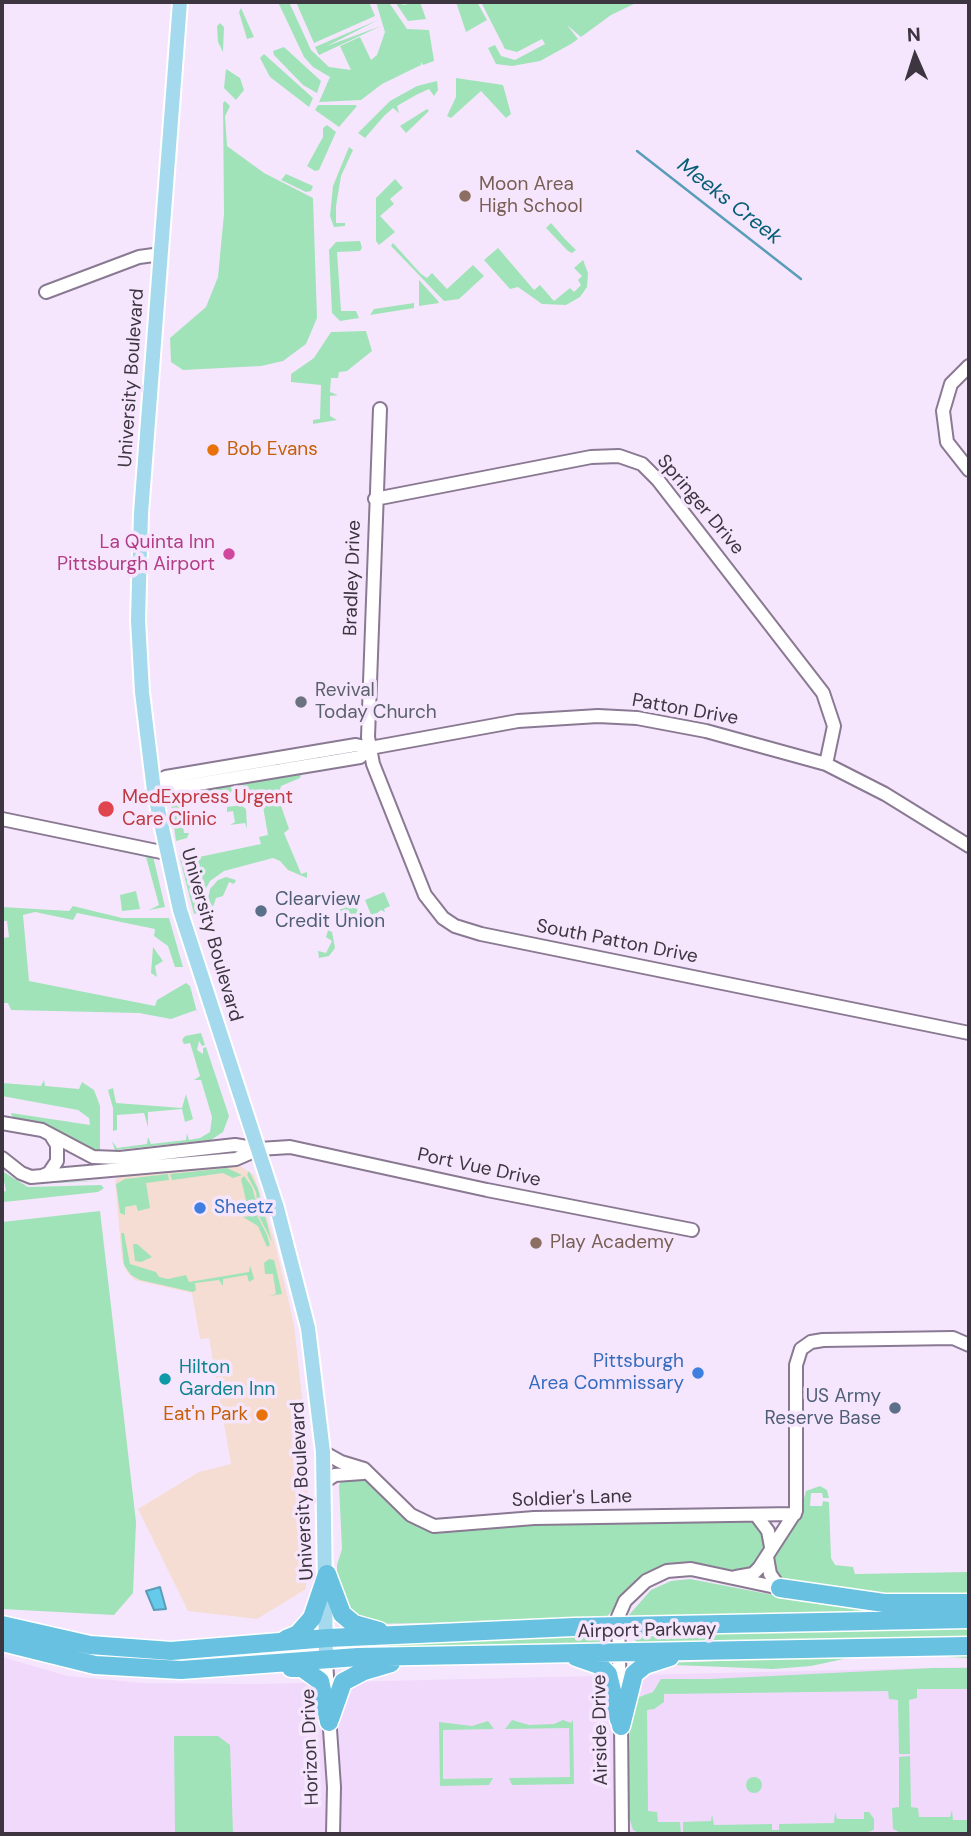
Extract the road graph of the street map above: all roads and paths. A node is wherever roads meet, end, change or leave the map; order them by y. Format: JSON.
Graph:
{"nodes":[{"id":1,"x":180,"y":2,"type":"edge"},
{"id":2,"x":161,"y":254,"type":"junction"},
{"id":3,"x":46,"y":292,"type":"dead end"},
{"id":4,"x":969,"y":366,"type":"edge"},
{"id":5,"x":380,"y":409,"type":"dead end"},
{"id":6,"x":969,"y":470,"type":"edge"},
{"id":7,"x":375,"y":499,"type":"junction"},
{"id":8,"x":370,"y":748,"type":"junction"},
{"id":9,"x":826,"y":764,"type":"junction"},
{"id":10,"x":153,"y":783,"type":"junction"},
{"id":11,"x":2,"y":819,"type":"edge"},
{"id":12,"x":969,"y":846,"type":"edge"},
{"id":13,"x":166,"y":853,"type":"junction"},
{"id":14,"x":969,"y":1033,"type":"edge"},
{"id":15,"x":2,"y":1123,"type":"edge"},
{"id":16,"x":50,"y":1134,"type":"junction"},
{"id":17,"x":259,"y":1149,"type":"junction"},
{"id":18,"x":2,"y":1158,"type":"edge"},
{"id":19,"x":41,"y":1176,"type":"junction"},
{"id":20,"x":692,"y":1230,"type":"dead end"},
{"id":21,"x":969,"y":1345,"type":"edge"},
{"id":22,"x":323,"y":1452,"type":"junction"},
{"id":23,"x":370,"y":1474,"type":"junction"},
{"id":24,"x":324,"y":1482,"type":"junction"},
{"id":25,"x":795,"y":1514,"type":"junction"},
{"id":26,"x":756,"y":1515,"type":"junction"},
{"id":27,"x":769,"y":1552,"type":"junction"},
{"id":28,"x":327,"y":1574,"type":"junction"},
{"id":29,"x":736,"y":1577,"type":"junction"},
{"id":30,"x":780,"y":1588,"type":"junction"},
{"id":31,"x":969,"y":1603,"type":"edge"},
{"id":32,"x":969,"y":1619,"type":"edge"},
{"id":33,"x":2,"y":1625,"type":"edge"},
{"id":34,"x":618,"y":1625,"type":"junction"},
{"id":35,"x":399,"y":1636,"type":"junction"},
{"id":36,"x":328,"y":1638,"type":"junction"},
{"id":37,"x":2,"y":1642,"type":"edge"},
{"id":38,"x":266,"y":1644,"type":"junction"},
{"id":39,"x":969,"y":1646,"type":"edge"},
{"id":40,"x":691,"y":1651,"type":"junction"},
{"id":41,"x":619,"y":1652,"type":"junction"},
{"id":42,"x":566,"y":1653,"type":"junction"},
{"id":43,"x":418,"y":1656,"type":"junction"},
{"id":44,"x":326,"y":1659,"type":"junction"},
{"id":45,"x":237,"y":1665,"type":"junction"},
{"id":46,"x":329,"y":1722,"type":"junction"},
{"id":47,"x":621,"y":1726,"type":"junction"},
{"id":48,"x":333,"y":1834,"type":"edge"},
{"id":49,"x":622,"y":1834,"type":"edge"}],
"edges":[{"from":1,"to":2,"type":"main road","name":"University Boulevard"},
{"from":2,"to":3,"type":"street"},
{"from":2,"to":10,"type":"main road","name":"University Boulevard"},
{"from":4,"to":6,"type":"street"},
{"from":5,"to":7,"type":"street","name":"Bradley Drive"},
{"from":7,"to":8,"type":"street","name":"Bradley Drive"},
{"from":7,"to":9,"type":"street","name":"Springer Drive"},
{"from":8,"to":9,"type":"street","name":"Patton Drive"},
{"from":8,"to":10,"type":"street","name":"Patton Drive"},
{"from":8,"to":14,"type":"street","name":"South Patton Drive"},
{"from":9,"to":12,"type":"street","name":"Patton Drive"},
{"from":10,"to":13,"type":"main road","name":"University Boulevard"},
{"from":11,"to":13,"type":"street"},
{"from":13,"to":17,"type":"main road","name":"University Boulevard"},
{"from":15,"to":16,"type":"street"},
{"from":16,"to":17,"type":"street"},
{"from":16,"to":19,"type":"street"},
{"from":17,"to":19,"type":"street"},
{"from":17,"to":20,"type":"street","name":"Port Vue Drive"},
{"from":17,"to":22,"type":"main road","name":"University Boulevard"},
{"from":18,"to":19,"type":"street"},
{"from":21,"to":25,"type":"street"},
{"from":22,"to":23,"type":"street","name":"Soldier's Lane"},
{"from":22,"to":24,"type":"main road","name":"University Boulevard"},
{"from":23,"to":24,"type":"street"},
{"from":23,"to":26,"type":"street","name":"Soldier's Lane"},
{"from":24,"to":28,"type":"main road","name":"University Boulevard"},
{"from":25,"to":26,"type":"street","name":"Soldier's Lane"},
{"from":25,"to":27,"type":"street"},
{"from":26,"to":27,"type":"street"},
{"from":27,"to":29,"type":"street"},
{"from":27,"to":30,"type":"street"},
{"from":28,"to":35,"type":"highway"},
{"from":28,"to":36,"type":"main road","name":"University Boulevard"},
{"from":28,"to":38,"type":"highway"},
{"from":29,"to":30,"type":"street"},
{"from":29,"to":34,"type":"street"},
{"from":30,"to":31,"type":"highway"},
{"from":32,"to":34,"type":"highway","name":"Airport Parkway"},
{"from":33,"to":38,"type":"highway"},
{"from":34,"to":35,"type":"highway","name":"Airport Parkway"},
{"from":34,"to":41,"type":"street","name":"Airside Drive"},
{"from":35,"to":36,"type":"highway","name":"Airport Parkway"},
{"from":36,"to":38,"type":"highway","name":"Airport Parkway"},
{"from":36,"to":44,"type":"main road","name":"University Boulevard"},
{"from":37,"to":45,"type":"highway"},
{"from":39,"to":40,"type":"highway","name":"Airport Parkway"},
{"from":40,"to":41,"type":"highway","name":"Airport Parkway"},
{"from":40,"to":47,"type":"highway"},
{"from":41,"to":42,"type":"highway","name":"Airport Parkway"},
{"from":41,"to":47,"type":"street","name":"Airside Drive"},
{"from":42,"to":43,"type":"highway","name":"Airport Parkway"},
{"from":42,"to":47,"type":"highway"},
{"from":43,"to":44,"type":"highway","name":"Airport Parkway"},
{"from":43,"to":46,"type":"highway"},
{"from":44,"to":45,"type":"highway","name":"Airport Parkway"},
{"from":44,"to":46,"type":"street","name":"Horizon Drive"},
{"from":45,"to":46,"type":"highway"},
{"from":46,"to":48,"type":"street","name":"Horizon Drive"},
{"from":47,"to":49,"type":"street","name":"Airside Drive"}]}
